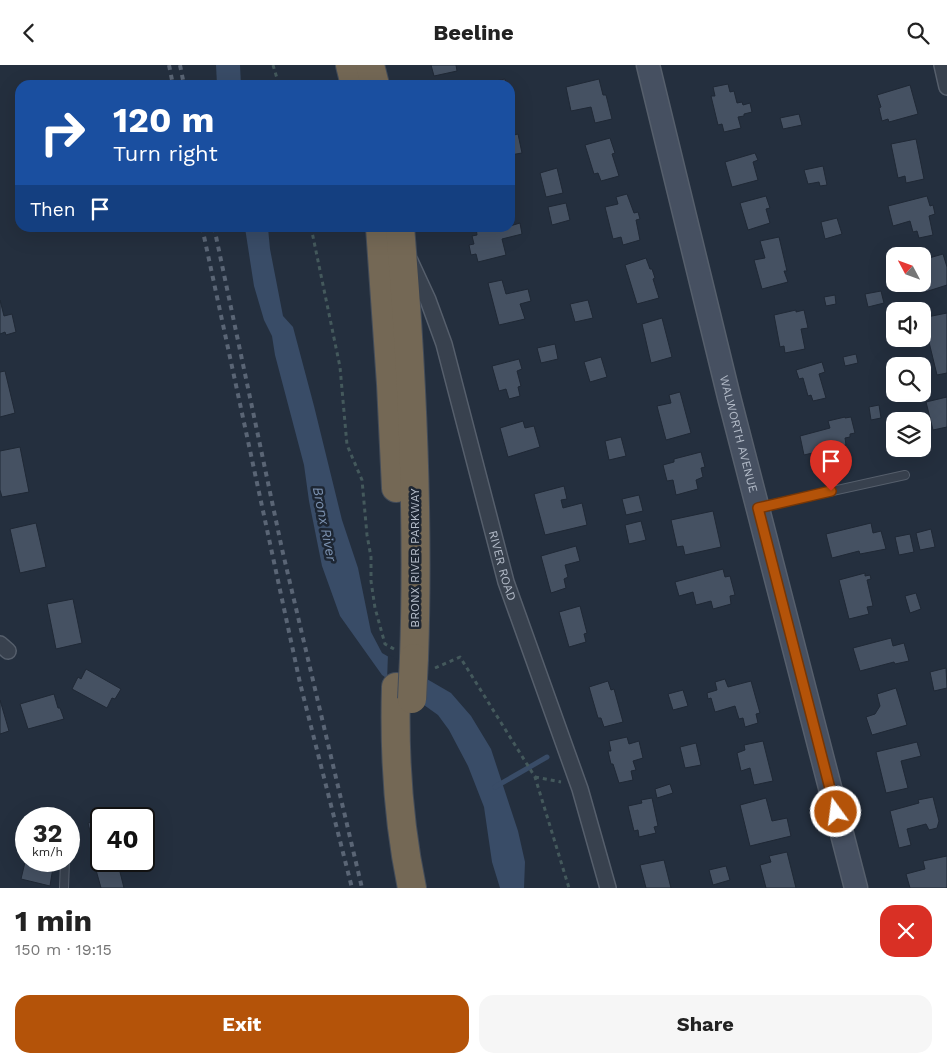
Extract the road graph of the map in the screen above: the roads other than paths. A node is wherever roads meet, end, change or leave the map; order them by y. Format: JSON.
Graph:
{"nodes":[{"id":1,"x":350,"y":65,"type":"edge"},
{"id":2,"x":370,"y":65,"type":"edge"},
{"id":3,"x":648,"y":65,"type":"edge"},
{"id":4,"x":942,"y":65,"type":"edge"},
{"id":5,"x":354,"y":80,"type":"edge"},
{"id":6,"x":374,"y":80,"type":"edge"},
{"id":7,"x":947,"y":87,"type":"edge"},
{"id":8,"x":394,"y":232,"type":"edge"},
{"id":9,"x":905,"y":475,"type":"dead end"},
{"id":10,"x":758,"y":508,"type":"junction"},
{"id":11,"x":404,"y":693,"type":"junction"},
{"id":12,"x":65,"y":872,"type":"edge"},
{"id":13,"x":64,"y":888,"type":"edge"},
{"id":14,"x":412,"y":888,"type":"edge"},
{"id":15,"x":431,"y":888,"type":"edge"},
{"id":16,"x":608,"y":888,"type":"edge"},
{"id":17,"x":856,"y":888,"type":"edge"}],
"edges":[{"from":1,"to":5,"type":"highway"},
{"from":2,"to":6,"type":"highway"},
{"from":3,"to":10,"type":"street","name":"WALWORTH AVENUE"},
{"from":4,"to":7,"type":"street"},
{"from":8,"to":11,"type":"highway","name":"BRONX RIVER PARKWAY"},
{"from":8,"to":11,"type":"highway","name":"BRONX RIVER PARKWAY","bridge":true},
{"from":8,"to":16,"type":"street","name":"RIVER ROAD"},
{"from":9,"to":10,"type":"lane"},
{"from":10,"to":17,"type":"street","name":"WALWORTH AVENUE"},
{"from":11,"to":14,"type":"highway","name":"BRONX RIVER PARKWAY"},
{"from":11,"to":15,"type":"highway","name":"BRONX RIVER PARKWAY"},
{"from":12,"to":13,"type":"lane"}]}
